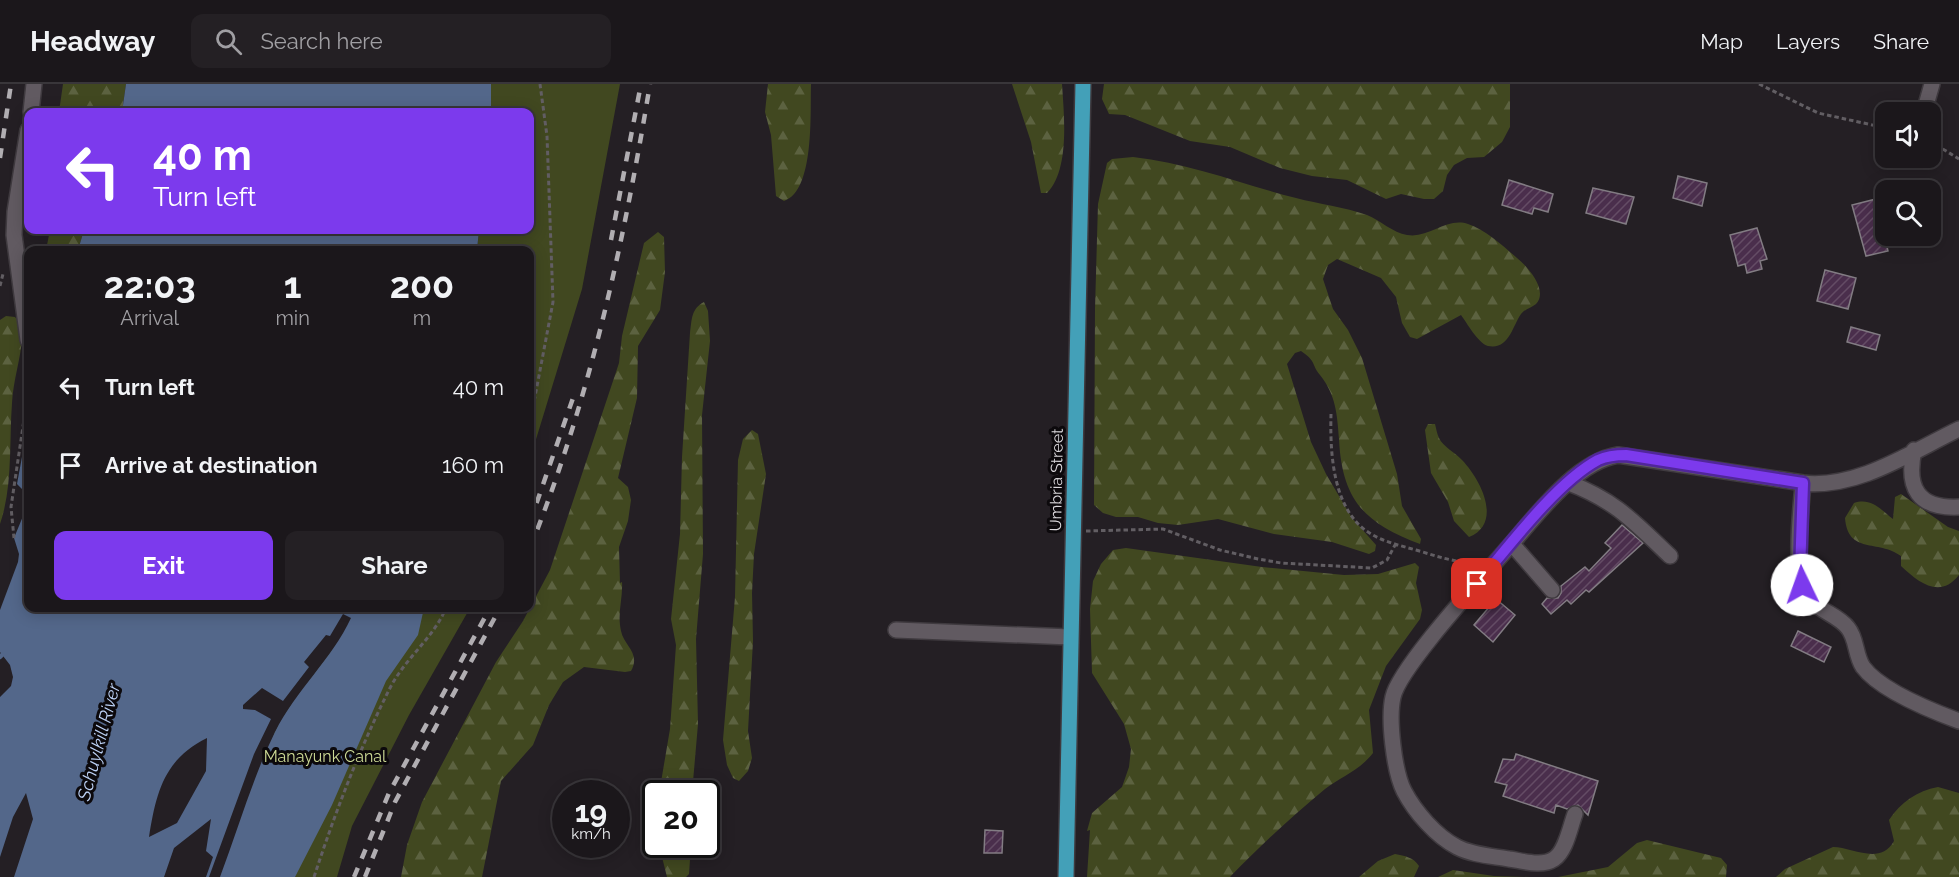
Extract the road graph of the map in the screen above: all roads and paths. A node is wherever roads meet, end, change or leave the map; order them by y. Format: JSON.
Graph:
{"nodes":[{"id":1,"x":34,"y":84,"type":"edge"},
{"id":2,"x":540,"y":84,"type":"edge"},
{"id":3,"x":1083,"y":84,"type":"edge"},
{"id":4,"x":1758,"y":84,"type":"edge"},
{"id":5,"x":1932,"y":84,"type":"edge"},
{"id":6,"x":1927,"y":102,"type":"edge"},
{"id":7,"x":31,"y":108,"type":"edge"},
{"id":8,"x":1875,"y":126,"type":"edge"},
{"id":9,"x":1941,"y":148,"type":"edge"},
{"id":10,"x":24,"y":155,"type":"edge"},
{"id":11,"x":1959,"y":159,"type":"edge"},
{"id":12,"x":24,"y":310,"type":"edge"},
{"id":13,"x":534,"y":402,"type":"edge"},
{"id":14,"x":1332,"y":414,"type":"dead end"},
{"id":15,"x":24,"y":420,"type":"edge"},
{"id":16,"x":1959,"y":429,"type":"edge"},
{"id":17,"x":1914,"y":450,"type":"junction"},
{"id":18,"x":1569,"y":483,"type":"junction"},
{"id":19,"x":1803,"y":483,"type":"junction"},
{"id":20,"x":1959,"y":507,"type":"edge"},
{"id":21,"x":1073,"y":531,"type":"junction"},
{"id":22,"x":14,"y":538,"type":"dead end"},
{"id":23,"x":1512,"y":544,"type":"junction"},
{"id":24,"x":1395,"y":545,"type":"junction"},
{"id":25,"x":1670,"y":555,"type":"dead end"},
{"id":26,"x":1494,"y":564,"type":"junction"},
{"id":27,"x":1552,"y":590,"type":"dead end"},
{"id":28,"x":444,"y":612,"type":"edge"},
{"id":29,"x":896,"y":630,"type":"dead end"},
{"id":30,"x":1070,"y":637,"type":"junction"},
{"id":31,"x":1959,"y":720,"type":"edge"},
{"id":32,"x":1575,"y":814,"type":"dead end"},
{"id":33,"x":314,"y":877,"type":"edge"},
{"id":34,"x":1066,"y":877,"type":"edge"}],
"edges":[{"from":1,"to":7,"type":"street"},
{"from":2,"to":13,"type":"path"},
{"from":3,"to":21,"type":"main road","name":"Umbria Street"},
{"from":4,"to":8,"type":"path"},
{"from":5,"to":6,"type":"street"},
{"from":9,"to":11,"type":"path"},
{"from":10,"to":12,"type":"street"},
{"from":14,"to":24,"type":"path"},
{"from":15,"to":22,"type":"path"},
{"from":16,"to":17,"type":"street"},
{"from":17,"to":19,"type":"street"},
{"from":17,"to":20,"type":"street"},
{"from":18,"to":19,"type":"street"},
{"from":18,"to":23,"type":"street"},
{"from":18,"to":25,"type":"street"},
{"from":19,"to":31,"type":"street"},
{"from":21,"to":24,"type":"path"},
{"from":21,"to":30,"type":"main road","name":"Umbria Street"},
{"from":23,"to":26,"type":"street"},
{"from":23,"to":27,"type":"street"},
{"from":24,"to":26,"type":"path"},
{"from":26,"to":32,"type":"street"},
{"from":28,"to":33,"type":"path"},
{"from":29,"to":30,"type":"street"},
{"from":30,"to":34,"type":"main road","name":"Umbria Street"}]}
